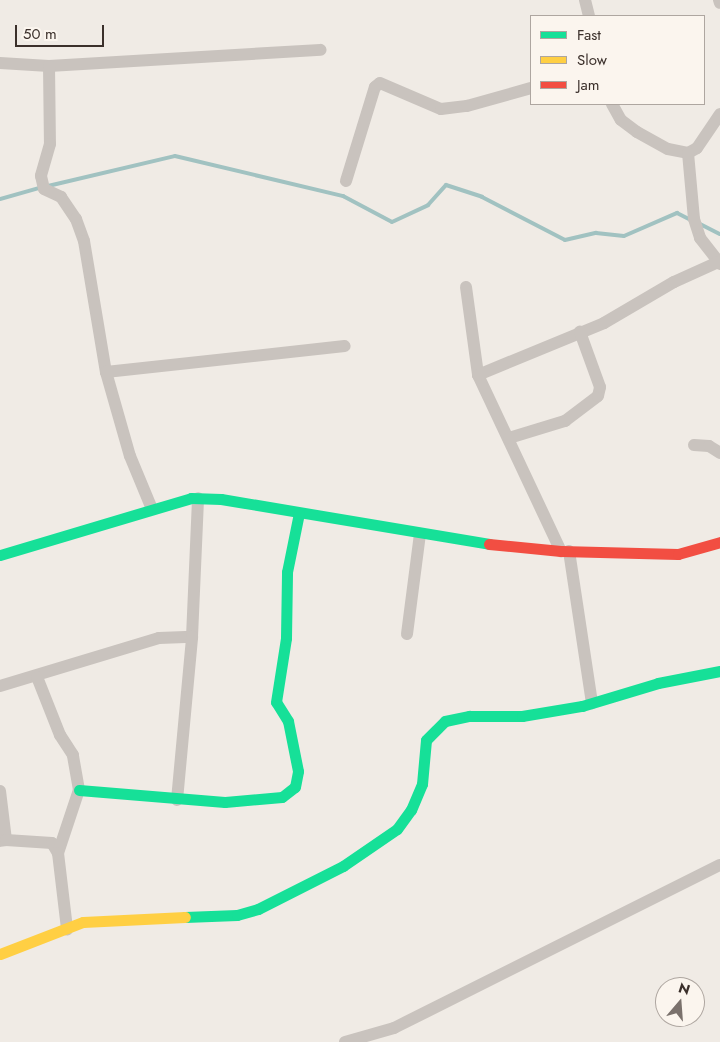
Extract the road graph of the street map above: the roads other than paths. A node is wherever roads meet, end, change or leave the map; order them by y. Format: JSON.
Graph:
{"nodes":[{"id":1,"x":585,"y":0,"type":"edge"},
{"id":2,"x":589,"y":15,"type":"edge"},
{"id":3,"x":321,"y":50,"type":"dead end"},
{"id":4,"x":0,"y":63,"type":"edge"},
{"id":5,"x":49,"y":66,"type":"junction"},
{"id":6,"x":530,"y":88,"type":"edge"},
{"id":7,"x":613,"y":105,"type":"edge"},
{"id":8,"x":720,"y":114,"type":"edge"},
{"id":9,"x":688,"y":153,"type":"junction"},
{"id":10,"x":346,"y":181,"type":"dead end"},
{"id":11,"x":719,"y":263,"type":"edge"},
{"id":12,"x":466,"y":286,"type":"dead end"},
{"id":13,"x":580,"y":332,"type":"junction"},
{"id":14,"x":345,"y":346,"type":"dead end"},
{"id":15,"x":106,"y":372,"type":"junction"},
{"id":16,"x":478,"y":375,"type":"junction"},
{"id":17,"x":509,"y":438,"type":"junction"},
{"id":18,"x":694,"y":445,"type":"dead end"},
{"id":19,"x":720,"y":453,"type":"edge"},
{"id":20,"x":198,"y":498,"type":"junction"},
{"id":21,"x":152,"y":508,"type":"junction"},
{"id":22,"x":299,"y":513,"type":"junction"},
{"id":23,"x":420,"y":534,"type":"junction"},
{"id":24,"x":720,"y":542,"type":"edge"},
{"id":25,"x":565,"y":551,"type":"junction"},
{"id":26,"x":0,"y":555,"type":"edge"},
{"id":27,"x":407,"y":634,"type":"dead end"},
{"id":28,"x":192,"y":637,"type":"junction"},
{"id":29,"x":720,"y":671,"type":"edge"},
{"id":30,"x":37,"y":677,"type":"junction"},
{"id":31,"x":0,"y":686,"type":"edge"},
{"id":32,"x":592,"y":703,"type":"junction"},
{"id":33,"x":79,"y":790,"type":"junction"},
{"id":34,"x":0,"y":791,"type":"edge"},
{"id":35,"x":177,"y":800,"type":"junction"},
{"id":36,"x":3,"y":841,"type":"edge"},
{"id":37,"x":58,"y":853,"type":"junction"},
{"id":38,"x":720,"y":865,"type":"edge"},
{"id":39,"x":67,"y":929,"type":"junction"},
{"id":40,"x":0,"y":954,"type":"edge"},
{"id":41,"x":345,"y":1042,"type":"edge"}],
"edges":[{"from":1,"to":2,"type":"street"},
{"from":3,"to":5,"type":"street"},
{"from":4,"to":5,"type":"street"},
{"from":5,"to":15,"type":"street"},
{"from":6,"to":10,"type":"street"},
{"from":7,"to":9,"type":"street"},
{"from":8,"to":9,"type":"street"},
{"from":9,"to":11,"type":"street"},
{"from":11,"to":13,"type":"street"},
{"from":12,"to":16,"type":"street"},
{"from":13,"to":16,"type":"street"},
{"from":13,"to":17,"type":"street"},
{"from":14,"to":15,"type":"street"},
{"from":15,"to":21,"type":"street"},
{"from":16,"to":17,"type":"street"},
{"from":17,"to":25,"type":"street"},
{"from":18,"to":19,"type":"street"},
{"from":20,"to":21,"type":"street"},
{"from":20,"to":22,"type":"street"},
{"from":20,"to":28,"type":"street"},
{"from":21,"to":26,"type":"street"},
{"from":22,"to":23,"type":"street"},
{"from":22,"to":35,"type":"street"},
{"from":23,"to":25,"type":"street"},
{"from":23,"to":27,"type":"street"},
{"from":24,"to":25,"type":"street"},
{"from":25,"to":32,"type":"street"},
{"from":28,"to":30,"type":"street"},
{"from":28,"to":35,"type":"street"},
{"from":29,"to":32,"type":"street"},
{"from":30,"to":31,"type":"street"},
{"from":30,"to":33,"type":"street"},
{"from":32,"to":39,"type":"street"},
{"from":33,"to":35,"type":"street"},
{"from":33,"to":37,"type":"street"},
{"from":34,"to":36,"type":"street"},
{"from":36,"to":37,"type":"street"},
{"from":37,"to":39,"type":"street"},
{"from":38,"to":41,"type":"street"},
{"from":39,"to":40,"type":"street"}]}
